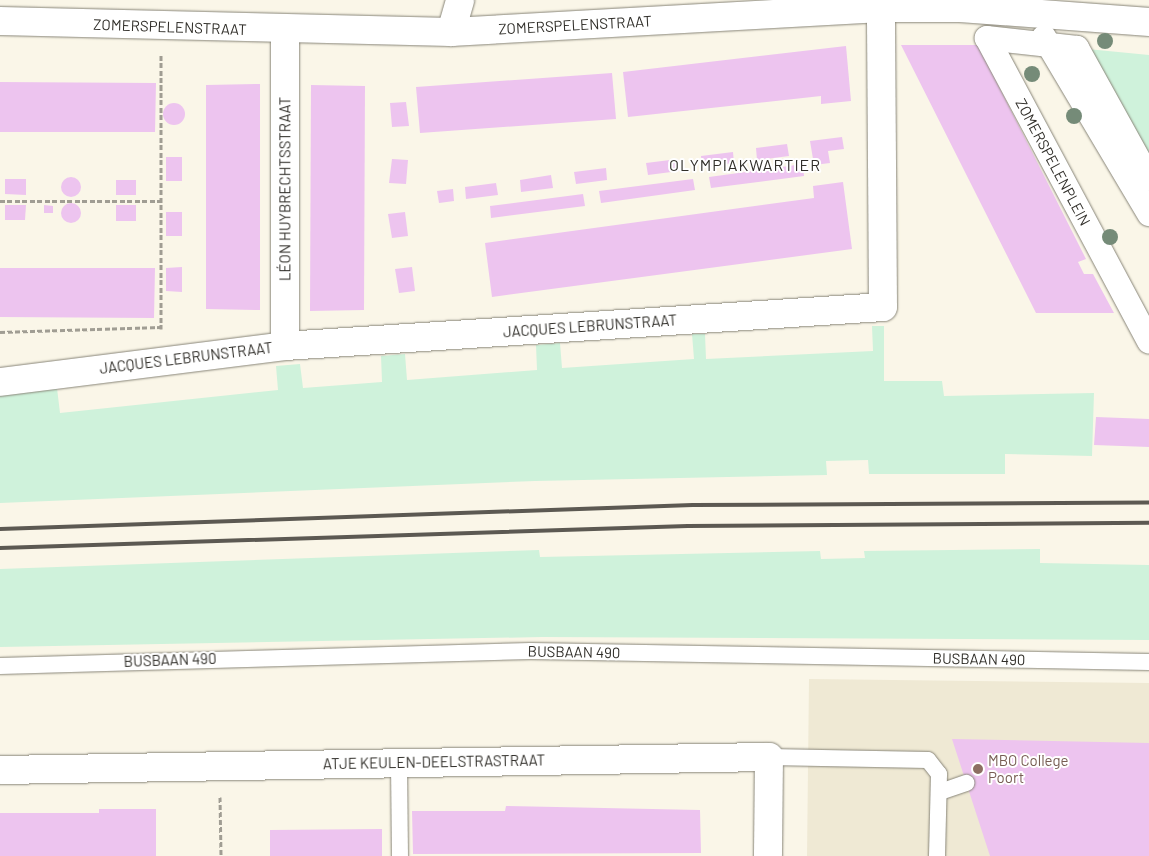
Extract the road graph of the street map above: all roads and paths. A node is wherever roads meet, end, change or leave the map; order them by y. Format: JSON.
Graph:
{"nodes":[{"id":1,"x":460,"y":0,"type":"edge"},
{"id":2,"x":881,"y":8,"type":"junction"},
{"id":3,"x":1025,"y":12,"type":"junction"},
{"id":4,"x":0,"y":21,"type":"edge"},
{"id":5,"x":1149,"y":22,"type":"edge"},
{"id":6,"x":161,"y":27,"type":"junction"},
{"id":7,"x":285,"y":31,"type":"junction"},
{"id":8,"x":451,"y":32,"type":"junction"},
{"id":9,"x":1051,"y":45,"type":"junction"},
{"id":10,"x":1149,"y":178,"type":"edge"},
{"id":11,"x":0,"y":201,"type":"edge"},
{"id":12,"x":160,"y":201,"type":"junction"},
{"id":13,"x":1149,"y":214,"type":"edge"},
{"id":14,"x":161,"y":328,"type":"junction"},
{"id":15,"x":0,"y":332,"type":"edge"},
{"id":16,"x":1149,"y":342,"type":"edge"},
{"id":17,"x":285,"y":346,"type":"junction"},
{"id":18,"x":161,"y":362,"type":"junction"},
{"id":19,"x":0,"y":382,"type":"edge"},
{"id":20,"x":1149,"y":662,"type":"edge"},
{"id":21,"x":0,"y":666,"type":"edge"},
{"id":22,"x":769,"y":757,"type":"junction"},
{"id":23,"x":399,"y":763,"type":"junction"},
{"id":24,"x":220,"y":767,"type":"junction"},
{"id":25,"x":0,"y":770,"type":"edge"},
{"id":26,"x":966,"y":783,"type":"dead end"},
{"id":27,"x":940,"y":792,"type":"junction"},
{"id":28,"x":221,"y":856,"type":"edge"},
{"id":29,"x":400,"y":856,"type":"edge"},
{"id":30,"x":768,"y":856,"type":"edge"},
{"id":31,"x":937,"y":856,"type":"edge"}],
"edges":[{"from":1,"to":8,"type":"street"},
{"from":2,"to":3,"type":"street","name":"ZOMERSPELENSTRAAT"},
{"from":2,"to":8,"type":"street","name":"ZOMERSPELENSTRAAT"},
{"from":2,"to":17,"type":"street","name":"JACQUES LEBRUNSTRAAT"},
{"from":3,"to":5,"type":"street","name":"ZOMERSPELENSTRAAT"},
{"from":3,"to":9,"type":"street"},
{"from":4,"to":6,"type":"street","name":"ZOMERSPELENSTRAAT"},
{"from":6,"to":7,"type":"street","name":"ZOMERSPELENSTRAAT"},
{"from":6,"to":12,"type":"path"},
{"from":7,"to":8,"type":"street","name":"ZOMERSPELENSTRAAT"},
{"from":7,"to":17,"type":"street","name":"LÉON HUYBRECHTSSTRAAT"},
{"from":9,"to":10,"type":"street","name":"ZOMERSPELENPLEIN"},
{"from":9,"to":13,"type":"street"},
{"from":9,"to":16,"type":"street","name":"ZOMERSPELENPLEIN"},
{"from":11,"to":12,"type":"path"},
{"from":12,"to":14,"type":"path"},
{"from":14,"to":15,"type":"path"},
{"from":14,"to":18,"type":"path"},
{"from":17,"to":18,"type":"street","name":"JACQUES LEBRUNSTRAAT"},
{"from":18,"to":19,"type":"street","name":"JACQUES LEBRUNSTRAAT"},
{"from":20,"to":21,"type":"lane","name":"BUSBAAN 490"},
{"from":22,"to":23,"type":"street","name":"ATJE KEULEN-DEELSTRASTRAAT"},
{"from":22,"to":27,"type":"lane"},
{"from":22,"to":30,"type":"street"},
{"from":23,"to":24,"type":"street","name":"ATJE KEULEN-DEELSTRASTRAAT"},
{"from":23,"to":29,"type":"lane"},
{"from":24,"to":25,"type":"street","name":"ATJE KEULEN-DEELSTRASTRAAT"},
{"from":24,"to":28,"type":"path"},
{"from":26,"to":27,"type":"lane"},
{"from":27,"to":31,"type":"lane"}]}
